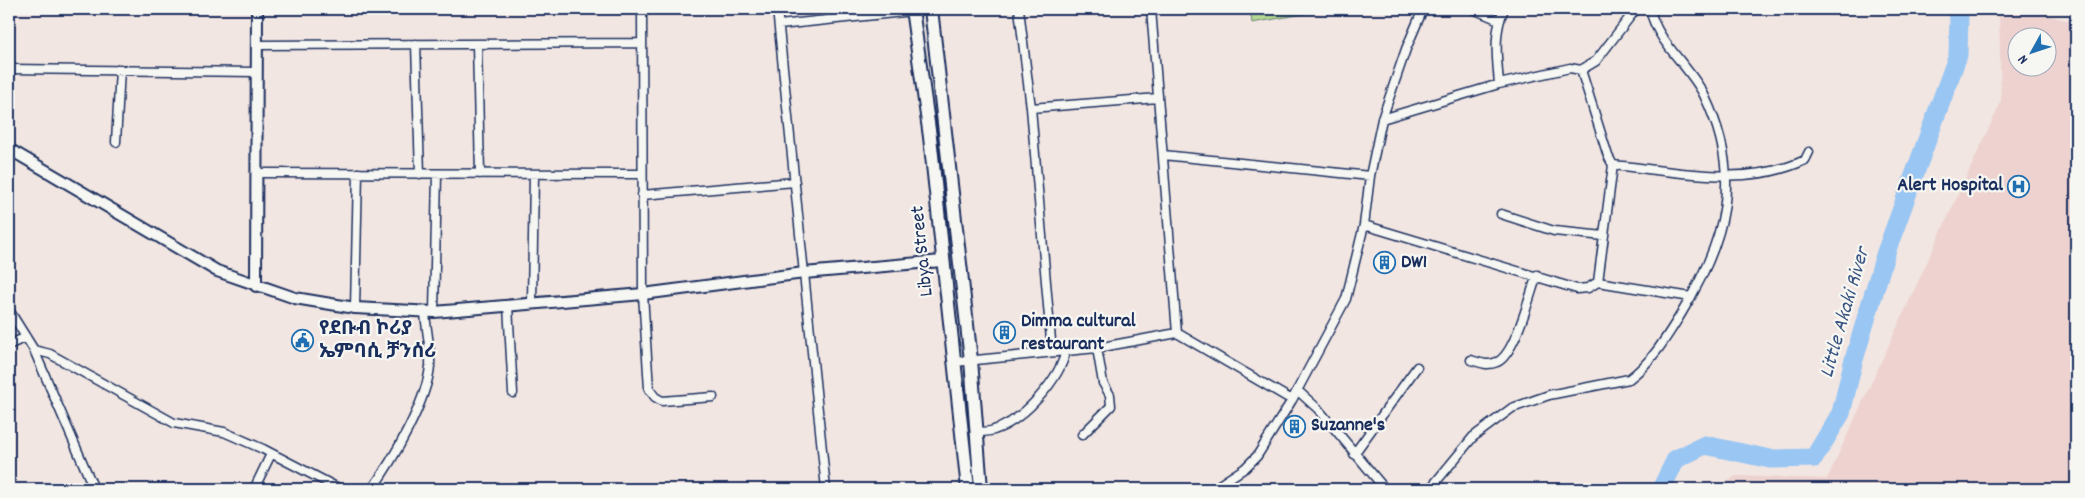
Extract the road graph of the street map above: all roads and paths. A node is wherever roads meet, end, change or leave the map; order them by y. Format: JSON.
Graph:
{"nodes":[{"id":1,"x":257,"y":9,"type":"edge"},
{"id":2,"x":642,"y":9,"type":"edge"},
{"id":3,"x":777,"y":9,"type":"edge"},
{"id":4,"x":931,"y":9,"type":"edge"},
{"id":5,"x":1019,"y":9,"type":"edge"},
{"id":6,"x":1150,"y":9,"type":"edge"},
{"id":7,"x":1423,"y":9,"type":"edge"},
{"id":8,"x":1473,"y":9,"type":"edge"},
{"id":9,"x":1504,"y":9,"type":"edge"},
{"id":10,"x":1636,"y":9,"type":"edge"},
{"id":11,"x":1650,"y":9,"type":"edge"},
{"id":12,"x":912,"y":10,"type":"edge"},
{"id":13,"x":1499,"y":20,"type":"junction"},
{"id":14,"x":778,"y":25,"type":"junction"},
{"id":15,"x":642,"y":43,"type":"junction"},
{"id":16,"x":416,"y":44,"type":"junction"},
{"id":17,"x":477,"y":44,"type":"junction"},
{"id":18,"x":256,"y":45,"type":"junction"},
{"id":19,"x":9,"y":69,"type":"edge"},
{"id":20,"x":120,"y":69,"type":"junction"},
{"id":21,"x":1582,"y":70,"type":"junction"},
{"id":22,"x":256,"y":72,"type":"junction"},
{"id":23,"x":1499,"y":84,"type":"junction"},
{"id":24,"x":1158,"y":98,"type":"junction"},
{"id":25,"x":1031,"y":108,"type":"junction"},
{"id":26,"x":1382,"y":119,"type":"junction"},
{"id":27,"x":116,"y":142,"type":"dead end"},
{"id":28,"x":9,"y":149,"type":"edge"},
{"id":29,"x":1809,"y":152,"type":"dead end"},
{"id":30,"x":1163,"y":155,"type":"junction"},
{"id":31,"x":1612,"y":165,"type":"junction"},
{"id":32,"x":257,"y":173,"type":"junction"},
{"id":33,"x":358,"y":174,"type":"junction"},
{"id":34,"x":420,"y":174,"type":"junction"},
{"id":35,"x":437,"y":174,"type":"junction"},
{"id":36,"x":480,"y":174,"type":"junction"},
{"id":37,"x":534,"y":174,"type":"junction"},
{"id":38,"x":642,"y":174,"type":"junction"},
{"id":39,"x":1370,"y":176,"type":"junction"},
{"id":40,"x":1727,"y":176,"type":"junction"},
{"id":41,"x":795,"y":182,"type":"junction"},
{"id":42,"x":642,"y":195,"type":"junction"},
{"id":43,"x":1500,"y":214,"type":"dead end"},
{"id":44,"x":1364,"y":224,"type":"junction"},
{"id":45,"x":1604,"y":236,"type":"junction"},
{"id":46,"x":942,"y":261,"type":"junction"},
{"id":47,"x":804,"y":273,"type":"junction"},
{"id":48,"x":1537,"y":275,"type":"junction"},
{"id":49,"x":1598,"y":282,"type":"junction"},
{"id":50,"x":256,"y":286,"type":"junction"},
{"id":51,"x":643,"y":294,"type":"junction"},
{"id":52,"x":1691,"y":297,"type":"junction"},
{"id":53,"x":532,"y":304,"type":"junction"},
{"id":54,"x":508,"y":306,"type":"junction"},
{"id":55,"x":355,"y":308,"type":"junction"},
{"id":56,"x":9,"y":310,"type":"edge"},
{"id":57,"x":430,"y":312,"type":"junction"},
{"id":58,"x":1177,"y":334,"type":"junction"},
{"id":59,"x":26,"y":337,"type":"junction"},
{"id":60,"x":9,"y":345,"type":"edge"},
{"id":61,"x":1097,"y":348,"type":"junction"},
{"id":62,"x":34,"y":350,"type":"junction"},
{"id":63,"x":1066,"y":351,"type":"junction"},
{"id":64,"x":1052,"y":352,"type":"junction"},
{"id":65,"x":971,"y":360,"type":"junction"},
{"id":66,"x":1471,"y":360,"type":"dead end"},
{"id":67,"x":955,"y":362,"type":"junction"},
{"id":68,"x":1417,"y":367,"type":"dead end"},
{"id":69,"x":1297,"y":390,"type":"junction"},
{"id":70,"x":513,"y":393,"type":"dead end"},
{"id":71,"x":713,"y":397,"type":"dead end"},
{"id":72,"x":1292,"y":400,"type":"junction"},
{"id":73,"x":975,"y":432,"type":"junction"},
{"id":74,"x":1082,"y":435,"type":"dead end"},
{"id":75,"x":271,"y":454,"type":"junction"},
{"id":76,"x":1354,"y":454,"type":"junction"},
{"id":77,"x":94,"y":489,"type":"edge"},
{"id":78,"x":254,"y":489,"type":"edge"},
{"id":79,"x":340,"y":489,"type":"edge"},
{"id":80,"x":372,"y":489,"type":"edge"},
{"id":81,"x":826,"y":489,"type":"edge"},
{"id":82,"x":968,"y":489,"type":"edge"},
{"id":83,"x":981,"y":489,"type":"edge"},
{"id":84,"x":1213,"y":489,"type":"edge"},
{"id":85,"x":1385,"y":489,"type":"edge"},
{"id":86,"x":1430,"y":489,"type":"edge"}],
"edges":[{"from":1,"to":18,"type":"street"},
{"from":2,"to":15,"type":"street"},
{"from":3,"to":14,"type":"street"},
{"from":4,"to":65,"type":"main road","name":"Libya Street"},
{"from":5,"to":25,"type":"street"},
{"from":6,"to":24,"type":"street"},
{"from":7,"to":26,"type":"street"},
{"from":8,"to":13,"type":"street"},
{"from":9,"to":13,"type":"street"},
{"from":10,"to":21,"type":"street"},
{"from":11,"to":40,"type":"street"},
{"from":12,"to":14,"type":"street"},
{"from":12,"to":46,"type":"main road","name":"Libya Street"},
{"from":13,"to":23,"type":"street"},
{"from":14,"to":41,"type":"street"},
{"from":15,"to":17,"type":"street"},
{"from":15,"to":38,"type":"street"},
{"from":16,"to":17,"type":"street"},
{"from":16,"to":18,"type":"street"},
{"from":16,"to":34,"type":"street"},
{"from":17,"to":36,"type":"street"},
{"from":18,"to":22,"type":"street"},
{"from":19,"to":20,"type":"street"},
{"from":20,"to":22,"type":"street"},
{"from":20,"to":27,"type":"street"},
{"from":21,"to":23,"type":"street"},
{"from":21,"to":31,"type":"street"},
{"from":22,"to":32,"type":"street"},
{"from":23,"to":26,"type":"street"},
{"from":24,"to":25,"type":"street"},
{"from":24,"to":30,"type":"street"},
{"from":25,"to":64,"type":"street"},
{"from":26,"to":39,"type":"street"},
{"from":28,"to":50,"type":"street"},
{"from":29,"to":40,"type":"street"},
{"from":30,"to":39,"type":"street"},
{"from":30,"to":58,"type":"street"},
{"from":31,"to":40,"type":"street"},
{"from":31,"to":45,"type":"street"},
{"from":32,"to":33,"type":"street"},
{"from":32,"to":50,"type":"street"},
{"from":33,"to":34,"type":"street"},
{"from":33,"to":55,"type":"street"},
{"from":34,"to":35,"type":"street"},
{"from":35,"to":36,"type":"street"},
{"from":35,"to":57,"type":"street"},
{"from":36,"to":37,"type":"street"},
{"from":37,"to":38,"type":"street"},
{"from":37,"to":53,"type":"street"},
{"from":38,"to":42,"type":"street"},
{"from":39,"to":44,"type":"street"},
{"from":40,"to":52,"type":"street"},
{"from":41,"to":42,"type":"street"},
{"from":41,"to":47,"type":"street"},
{"from":42,"to":51,"type":"street"},
{"from":43,"to":45,"type":"street"},
{"from":44,"to":48,"type":"street"},
{"from":44,"to":69,"type":"street"},
{"from":45,"to":49,"type":"street"},
{"from":46,"to":47,"type":"street"},
{"from":46,"to":67,"type":"main road","name":"Libya Street"},
{"from":47,"to":51,"type":"street"},
{"from":47,"to":81,"type":"street"},
{"from":48,"to":49,"type":"street"},
{"from":48,"to":66,"type":"street"},
{"from":49,"to":52,"type":"street"},
{"from":50,"to":55,"type":"street"},
{"from":51,"to":53,"type":"street"},
{"from":51,"to":71,"type":"street"},
{"from":52,"to":86,"type":"street"},
{"from":53,"to":54,"type":"street"},
{"from":54,"to":57,"type":"street"},
{"from":54,"to":70,"type":"street"},
{"from":55,"to":57,"type":"street"},
{"from":56,"to":59,"type":"street"},
{"from":57,"to":80,"type":"street"},
{"from":58,"to":61,"type":"street"},
{"from":58,"to":72,"type":"street"},
{"from":59,"to":60,"type":"street"},
{"from":59,"to":62,"type":"street"},
{"from":61,"to":63,"type":"street"},
{"from":61,"to":74,"type":"street"},
{"from":62,"to":75,"type":"street"},
{"from":62,"to":77,"type":"street"},
{"from":63,"to":64,"type":"street"},
{"from":63,"to":73,"type":"street"},
{"from":64,"to":65,"type":"street"},
{"from":65,"to":67,"type":"street"},
{"from":65,"to":73,"type":"main road","name":"Libya Street"},
{"from":67,"to":82,"type":"main road","name":"Libya Street"},
{"from":68,"to":76,"type":"street"},
{"from":69,"to":72,"type":"street"},
{"from":69,"to":76,"type":"street"},
{"from":72,"to":84,"type":"street"},
{"from":73,"to":83,"type":"main road","name":"Libya Street"},
{"from":75,"to":78,"type":"street"},
{"from":75,"to":79,"type":"street"},
{"from":76,"to":85,"type":"street"}]}
